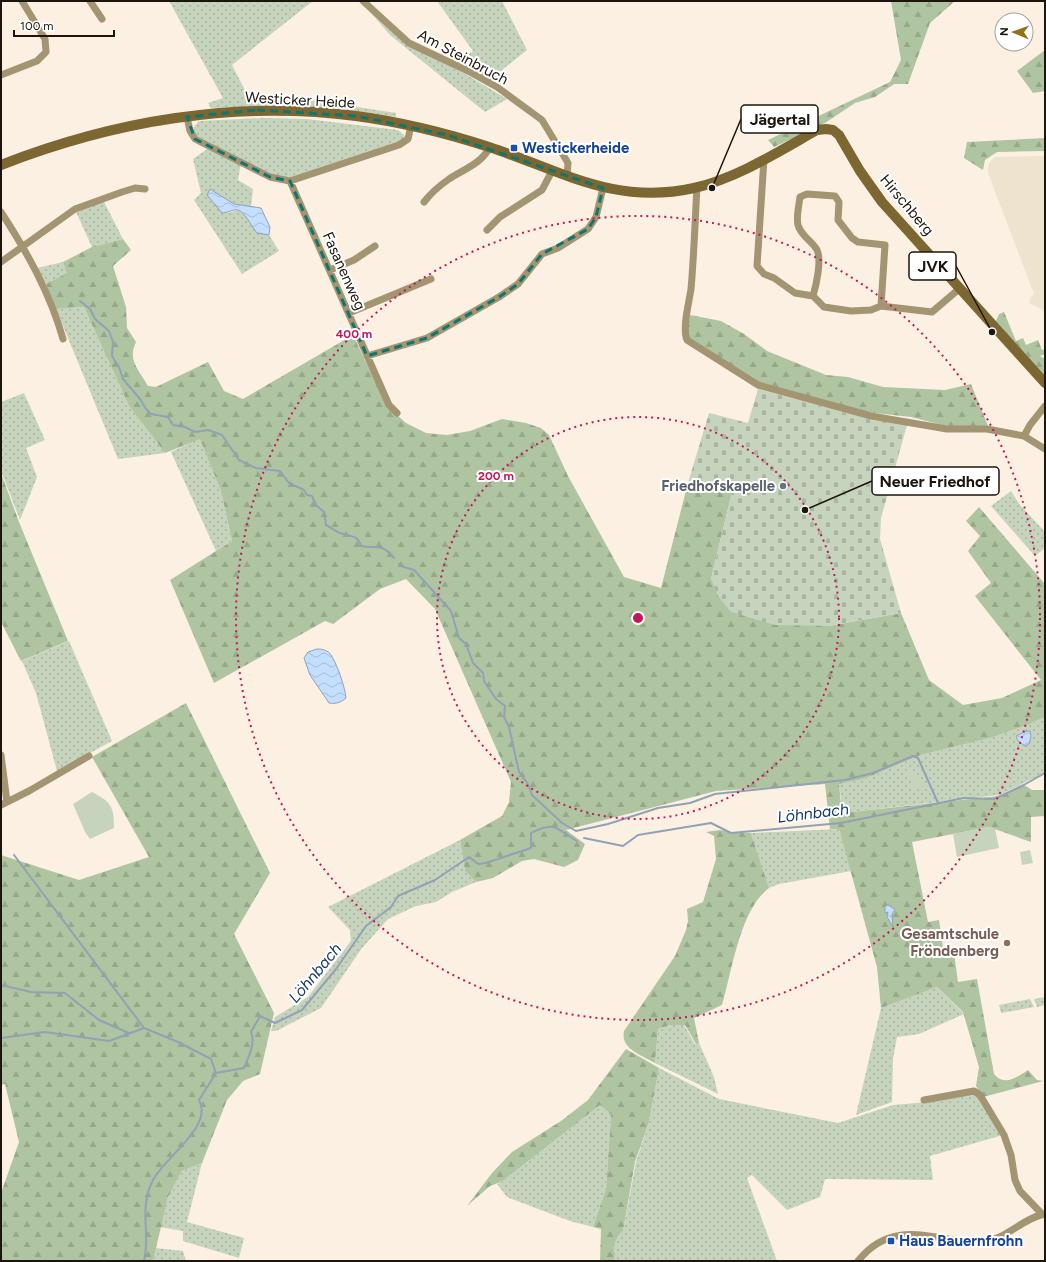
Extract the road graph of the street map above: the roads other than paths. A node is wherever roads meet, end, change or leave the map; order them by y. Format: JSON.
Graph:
{"nodes":[{"id":1,"x":22,"y":1,"type":"edge"},
{"id":2,"x":90,"y":1,"type":"edge"},
{"id":3,"x":363,"y":1,"type":"edge"},
{"id":4,"x":102,"y":19,"type":"dead end"},
{"id":5,"x":1,"y":75,"type":"edge"},
{"id":6,"x":187,"y":117,"type":"junction"},
{"id":7,"x":411,"y":126,"type":"junction"},
{"id":8,"x":833,"y":130,"type":"joint"},
{"id":9,"x":490,"y":147,"type":"junction"},
{"id":10,"x":764,"y":159,"type":"junction"},
{"id":11,"x":1,"y":165,"type":"edge"},
{"id":12,"x":552,"y":171,"type":"junction"},
{"id":13,"x":567,"y":177,"type":"junction"},
{"id":14,"x":290,"y":181,"type":"junction"},
{"id":15,"x":697,"y":187,"type":"junction"},
{"id":16,"x":604,"y":188,"type":"junction"},
{"id":17,"x":145,"y":189,"type":"dead end"},
{"id":18,"x":424,"y":202,"type":"dead end"},
{"id":19,"x":1,"y":212,"type":"edge"},
{"id":20,"x":487,"y":230,"type":"dead end"},
{"id":21,"x":375,"y":246,"type":"dead end"},
{"id":22,"x":22,"y":247,"type":"junction"},
{"id":23,"x":1,"y":262,"type":"edge"},
{"id":24,"x":330,"y":270,"type":"junction"},
{"id":25,"x":431,"y":279,"type":"dead end"},
{"id":26,"x":959,"y":289,"type":"junction"},
{"id":27,"x":813,"y":296,"type":"junction"},
{"id":28,"x":881,"y":306,"type":"junction"},
{"id":29,"x":349,"y":313,"type":"junction"},
{"id":30,"x":63,"y":339,"type":"dead end"},
{"id":31,"x":367,"y":356,"type":"junction"},
{"id":32,"x":1045,"y":383,"type":"edge"},
{"id":33,"x":1045,"y":406,"type":"edge"},
{"id":34,"x":397,"y":413,"type":"dead end"},
{"id":35,"x":1024,"y":436,"type":"junction"},
{"id":36,"x":1044,"y":449,"type":"edge"},
{"id":37,"x":1,"y":755,"type":"edge"},
{"id":38,"x":89,"y":756,"type":"dead end"},
{"id":39,"x":4,"y":804,"type":"edge"},
{"id":40,"x":924,"y":1100,"type":"dead end"},
{"id":41,"x":1043,"y":1214,"type":"edge"},
{"id":42,"x":858,"y":1261,"type":"edge"}],
"edges":[{"from":1,"to":5,"type":"street"},
{"from":2,"to":4,"type":"street"},
{"from":3,"to":13,"type":"street","name":"Am Steinbruch"},
{"from":6,"to":7,"type":"street","name":"Westicker Heide"},
{"from":6,"to":11,"type":"street","name":"Westicker Heide"},
{"from":6,"to":14,"type":"street"},
{"from":7,"to":9,"type":"street","name":"Westicker Heide"},
{"from":7,"to":14,"type":"street"},
{"from":8,"to":10,"type":"street","name":"Westicker Heide"},
{"from":8,"to":26,"type":"street","name":"Hirschberg"},
{"from":9,"to":12,"type":"street","name":"Westicker Heide"},
{"from":9,"to":18,"type":"street"},
{"from":10,"to":15,"type":"street","name":"Westicker Heide"},
{"from":10,"to":27,"type":"street"},
{"from":12,"to":13,"type":"street","name":"Westicker Heide"},
{"from":12,"to":20,"type":"street"},
{"from":13,"to":16,"type":"street","name":"Westicker Heide"},
{"from":14,"to":24,"type":"street","name":"Fasanenweg"},
{"from":15,"to":16,"type":"street","name":"Westicker Heide"},
{"from":15,"to":35,"type":"street"},
{"from":16,"to":31,"type":"street"},
{"from":17,"to":22,"type":"street"},
{"from":19,"to":22,"type":"street"},
{"from":21,"to":24,"type":"street"},
{"from":22,"to":23,"type":"street"},
{"from":22,"to":30,"type":"street"},
{"from":24,"to":29,"type":"street","name":"Fasanenweg"},
{"from":25,"to":29,"type":"street"},
{"from":26,"to":28,"type":"street"},
{"from":26,"to":32,"type":"street","name":"Hirschberg"},
{"from":27,"to":28,"type":"street"},
{"from":27,"to":28,"type":"street"},
{"from":29,"to":31,"type":"street","name":"Fasanenweg"},
{"from":31,"to":34,"type":"street","name":"Fasanenweg"},
{"from":33,"to":35,"type":"street"},
{"from":35,"to":36,"type":"street"},
{"from":37,"to":39,"type":"street"},
{"from":38,"to":39,"type":"street"},
{"from":40,"to":41,"type":"street"},
{"from":41,"to":42,"type":"street"}]}
